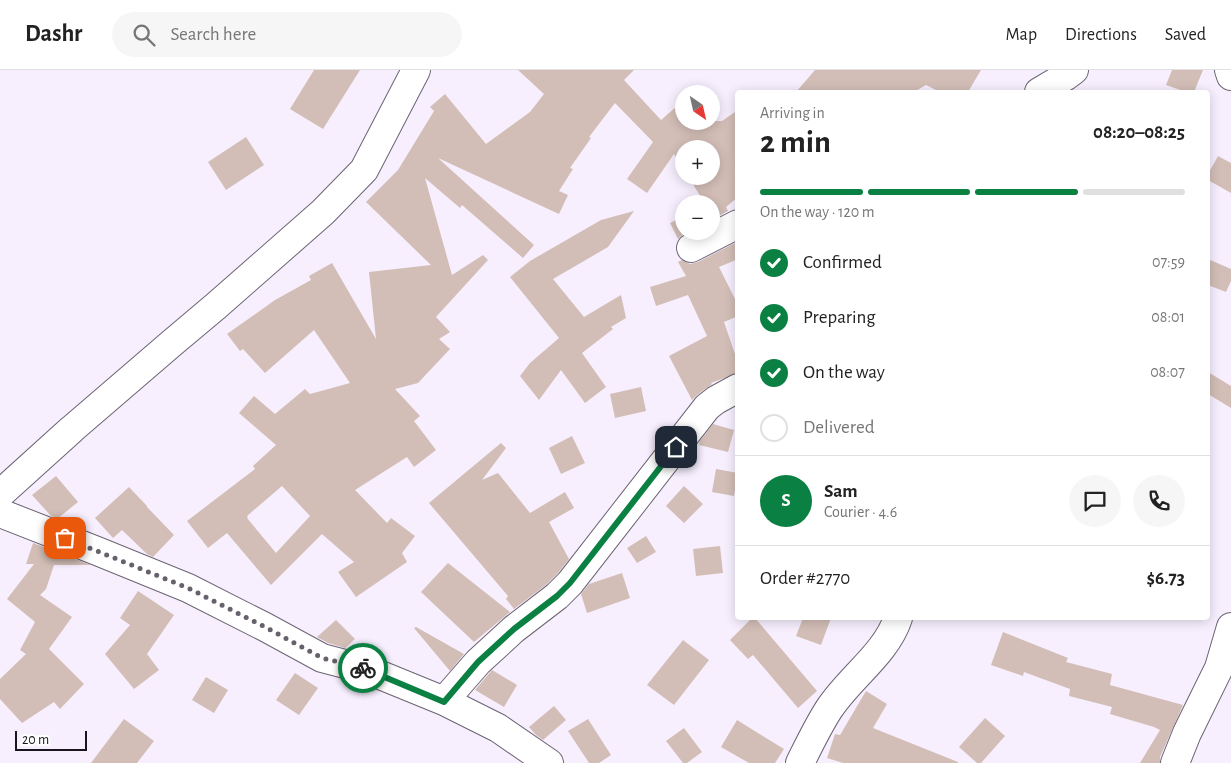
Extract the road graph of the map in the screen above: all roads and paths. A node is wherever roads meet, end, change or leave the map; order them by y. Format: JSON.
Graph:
{"nodes":[{"id":1,"x":416,"y":70,"type":"edge"},
{"id":2,"x":1074,"y":70,"type":"edge"},
{"id":3,"x":1230,"y":70,"type":"edge"},
{"id":4,"x":1231,"y":76,"type":"edge"},
{"id":5,"x":1043,"y":90,"type":"edge"},
{"id":6,"x":735,"y":226,"type":"edge"},
{"id":7,"x":691,"y":248,"type":"dead end"},
{"id":8,"x":735,"y":390,"type":"edge"},
{"id":9,"x":0,"y":494,"type":"edge"},
{"id":10,"x":0,"y":513,"type":"edge"},
{"id":11,"x":897,"y":620,"type":"edge"},
{"id":12,"x":1231,"y":627,"type":"edge"},
{"id":13,"x":444,"y":702,"type":"junction"},
{"id":14,"x":549,"y":763,"type":"edge"},
{"id":15,"x":800,"y":763,"type":"edge"},
{"id":16,"x":1174,"y":763,"type":"edge"}],
"edges":[{"from":1,"to":9,"type":"street"},
{"from":2,"to":5,"type":"street"},
{"from":3,"to":4,"type":"street"},
{"from":6,"to":7,"type":"street"},
{"from":8,"to":13,"type":"street"},
{"from":10,"to":13,"type":"street"},
{"from":11,"to":15,"type":"street"},
{"from":12,"to":16,"type":"street"},
{"from":13,"to":14,"type":"street"}]}
